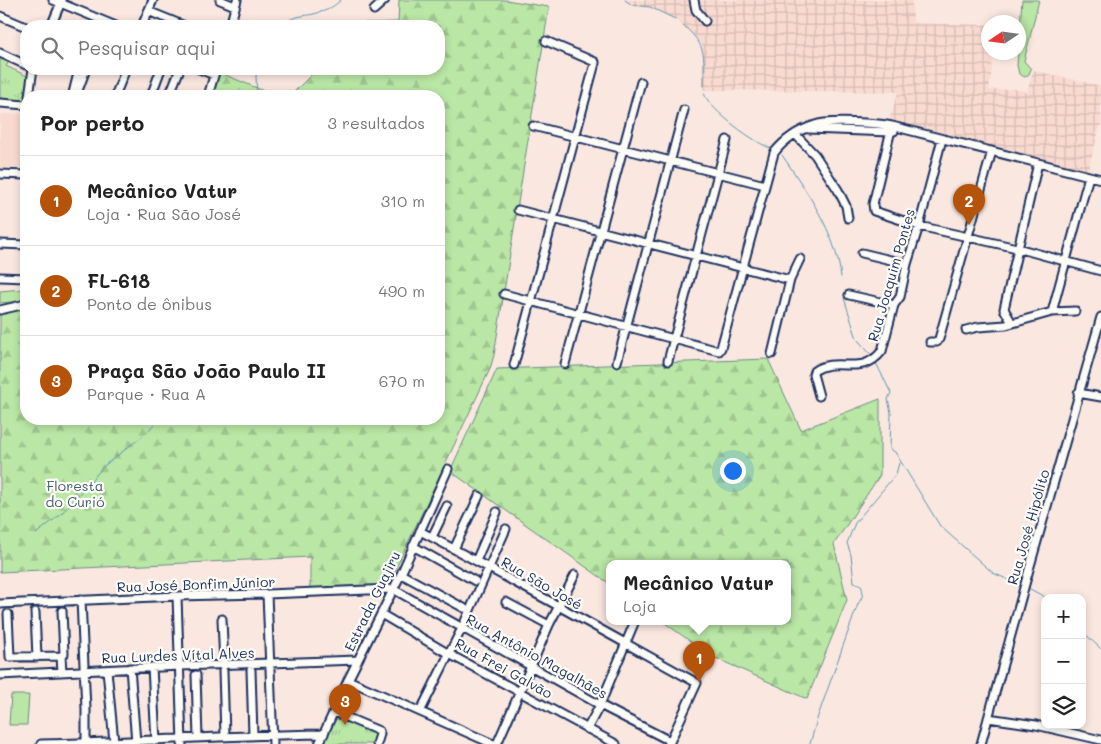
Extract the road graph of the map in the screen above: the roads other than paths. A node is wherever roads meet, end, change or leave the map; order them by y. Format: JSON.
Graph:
{"nodes":[{"id":1,"x":220,"y":0,"type":"edge"},
{"id":2,"x":385,"y":0,"type":"edge"},
{"id":3,"x":694,"y":0,"type":"edge"},
{"id":4,"x":59,"y":1,"type":"edge"},
{"id":5,"x":150,"y":1,"type":"edge"},
{"id":6,"x":236,"y":3,"type":"edge"},
{"id":7,"x":374,"y":10,"type":"dead end"},
{"id":8,"x":148,"y":11,"type":"junction"},
{"id":9,"x":0,"y":16,"type":"edge"},
{"id":10,"x":53,"y":20,"type":"edge"},
{"id":11,"x":102,"y":20,"type":"edge"},
{"id":12,"x":144,"y":20,"type":"edge"},
{"id":13,"x":170,"y":20,"type":"edge"},
{"id":14,"x":232,"y":20,"type":"edge"},
{"id":15,"x":705,"y":21,"type":"dead end"},
{"id":16,"x":20,"y":24,"type":"edge"},
{"id":17,"x":546,"y":41,"type":"dead end"},
{"id":18,"x":0,"y":53,"type":"edge"},
{"id":19,"x":20,"y":62,"type":"edge"},
{"id":20,"x":32,"y":75,"type":"edge"},
{"id":21,"x":77,"y":75,"type":"edge"},
{"id":22,"x":83,"y":75,"type":"edge"},
{"id":23,"x":124,"y":75,"type":"edge"},
{"id":24,"x":159,"y":75,"type":"edge"},
{"id":25,"x":178,"y":75,"type":"edge"},
{"id":26,"x":214,"y":75,"type":"edge"},
{"id":27,"x":641,"y":82,"type":"dead end"},
{"id":28,"x":30,"y":90,"type":"edge"},
{"id":29,"x":75,"y":90,"type":"edge"},
{"id":30,"x":77,"y":90,"type":"edge"},
{"id":31,"x":117,"y":90,"type":"edge"},
{"id":32,"x":153,"y":90,"type":"edge"},
{"id":33,"x":171,"y":90,"type":"edge"},
{"id":34,"x":210,"y":90,"type":"edge"},
{"id":35,"x":0,"y":103,"type":"edge"},
{"id":36,"x":20,"y":105,"type":"edge"},
{"id":37,"x":684,"y":110,"type":"dead end"},
{"id":38,"x":533,"y":126,"type":"dead end"},
{"id":39,"x":892,"y":129,"type":"junction"},
{"id":40,"x":795,"y":134,"type":"junction"},
{"id":41,"x":576,"y":137,"type":"junction"},
{"id":42,"x":942,"y":139,"type":"junction"},
{"id":43,"x":727,"y":140,"type":"dead end"},
{"id":44,"x":623,"y":147,"type":"junction"},
{"id":45,"x":992,"y":151,"type":"junction"},
{"id":46,"x":671,"y":160,"type":"junction"},
{"id":47,"x":1038,"y":163,"type":"junction"},
{"id":48,"x":718,"y":172,"type":"junction"},
{"id":49,"x":0,"y":174,"type":"edge"},
{"id":50,"x":20,"y":175,"type":"edge"},
{"id":51,"x":1089,"y":176,"type":"junction"},
{"id":52,"x":1101,"y":179,"type":"edge"},
{"id":53,"x":765,"y":185,"type":"junction"},
{"id":54,"x":518,"y":210,"type":"dead end"},
{"id":55,"x":848,"y":218,"type":"dead end"},
{"id":56,"x":553,"y":219,"type":"junction"},
{"id":57,"x":920,"y":226,"type":"junction"},
{"id":58,"x":601,"y":232,"type":"junction"},
{"id":59,"x":968,"y":238,"type":"junction"},
{"id":60,"x":0,"y":244,"type":"edge"},
{"id":61,"x":648,"y":244,"type":"junction"},
{"id":62,"x":20,"y":245,"type":"edge"},
{"id":63,"x":1017,"y":248,"type":"junction"},
{"id":64,"x":862,"y":253,"type":"dead end"},
{"id":65,"x":696,"y":256,"type":"junction"},
{"id":66,"x":800,"y":259,"type":"dead end"},
{"id":67,"x":1065,"y":261,"type":"junction"},
{"id":68,"x":907,"y":264,"type":"junction"},
{"id":69,"x":744,"y":268,"type":"junction"},
{"id":70,"x":1101,"y":271,"type":"edge"},
{"id":71,"x":0,"y":277,"type":"edge"},
{"id":72,"x":20,"y":278,"type":"edge"},
{"id":73,"x":790,"y":280,"type":"junction"},
{"id":74,"x":504,"y":294,"type":"dead end"},
{"id":75,"x":849,"y":295,"type":"dead end"},
{"id":76,"x":531,"y":302,"type":"junction"},
{"id":77,"x":20,"y":305,"type":"edge"},
{"id":78,"x":894,"y":305,"type":"junction"},
{"id":79,"x":0,"y":310,"type":"edge"},
{"id":80,"x":1075,"y":311,"type":"dead end"},
{"id":81,"x":1052,"y":312,"type":"junction"},
{"id":82,"x":578,"y":314,"type":"junction"},
{"id":83,"x":1101,"y":317,"type":"edge"},
{"id":84,"x":1012,"y":324,"type":"junction"},
{"id":85,"x":626,"y":327,"type":"junction"},
{"id":86,"x":966,"y":330,"type":"dead end"},
{"id":87,"x":673,"y":340,"type":"junction"},
{"id":88,"x":930,"y":342,"type":"dead end"},
{"id":89,"x":772,"y":354,"type":"dead end"},
{"id":90,"x":668,"y":361,"type":"dead end"},
{"id":91,"x":617,"y":362,"type":"dead end"},
{"id":92,"x":565,"y":364,"type":"dead end"},
{"id":93,"x":514,"y":365,"type":"dead end"},
{"id":94,"x":1078,"y":393,"type":"junction"},
{"id":95,"x":819,"y":396,"type":"dead end"},
{"id":96,"x":1101,"y":397,"type":"edge"},
{"id":97,"x":448,"y":469,"type":"dead end"},
{"id":98,"x":479,"y":496,"type":"dead end"},
{"id":99,"x":447,"y":506,"type":"dead end"},
{"id":100,"x":497,"y":512,"type":"dead end"},
{"id":101,"x":506,"y":529,"type":"dead end"},
{"id":102,"x":420,"y":531,"type":"junction"},
{"id":103,"x":432,"y":538,"type":"junction"},
{"id":104,"x":413,"y":546,"type":"junction"},
{"id":105,"x":454,"y":549,"type":"junction"},
{"id":106,"x":476,"y":561,"type":"junction"},
{"id":107,"x":488,"y":567,"type":"junction"},
{"id":108,"x":401,"y":574,"type":"junction"},
{"id":109,"x":576,"y":575,"type":"dead end"},
{"id":110,"x":475,"y":580,"type":"dead end"},
{"id":111,"x":393,"y":589,"type":"junction"},
{"id":112,"x":267,"y":594,"type":"junction"},
{"id":113,"x":177,"y":596,"type":"junction"},
{"id":114,"x":81,"y":600,"type":"junction"},
{"id":115,"x":506,"y":602,"type":"dead end"},
{"id":116,"x":0,"y":604,"type":"edge"},
{"id":117,"x":464,"y":608,"type":"dead end"},
{"id":118,"x":559,"y":608,"type":"junction"},
{"id":119,"x":62,"y":611,"type":"dead end"},
{"id":120,"x":35,"y":612,"type":"dead end"},
{"id":121,"x":8,"y":614,"type":"dead end"},
{"id":122,"x":381,"y":614,"type":"junction"},
{"id":123,"x":222,"y":619,"type":"dead end"},
{"id":124,"x":549,"y":625,"type":"junction"},
{"id":125,"x":633,"y":625,"type":"edge"},
{"id":126,"x":462,"y":628,"type":"junction"},
{"id":127,"x":625,"y":643,"type":"junction"},
{"id":128,"x":450,"y":654,"type":"junction"},
{"id":129,"x":61,"y":656,"type":"junction"},
{"id":130,"x":37,"y":657,"type":"junction"},
{"id":131,"x":358,"y":660,"type":"junction"},
{"id":132,"x":270,"y":663,"type":"junction"},
{"id":133,"x":180,"y":666,"type":"junction"},
{"id":134,"x":531,"y":666,"type":"junction"},
{"id":135,"x":152,"y":667,"type":"junction"},
{"id":136,"x":130,"y":668,"type":"junction"},
{"id":137,"x":224,"y":668,"type":"junction"},
{"id":138,"x":84,"y":670,"type":"junction"},
{"id":139,"x":107,"y":670,"type":"junction"},
{"id":140,"x":251,"y":670,"type":"dead end"},
{"id":141,"x":62,"y":672,"type":"junction"},
{"id":142,"x":0,"y":675,"type":"edge"},
{"id":143,"x":196,"y":675,"type":"dead end"},
{"id":144,"x":348,"y":680,"type":"junction"},
{"id":145,"x":520,"y":691,"type":"junction"},
{"id":146,"x":600,"y":705,"type":"junction"},
{"id":147,"x":421,"y":710,"type":"junction"},
{"id":148,"x":334,"y":712,"type":"junction"},
{"id":149,"x":988,"y":718,"type":"junction"},
{"id":150,"x":587,"y":729,"type":"junction"},
{"id":151,"x":272,"y":734,"type":"junction"},
{"id":152,"x":324,"y":734,"type":"junction"},
{"id":153,"x":253,"y":735,"type":"junction"},
{"id":154,"x":225,"y":736,"type":"junction"},
{"id":155,"x":198,"y":738,"type":"junction"},
{"id":156,"x":1101,"y":740,"type":"edge"},
{"id":157,"x":156,"y":741,"type":"junction"},
{"id":158,"x":182,"y":741,"type":"edge"},
{"id":159,"x":136,"y":742,"type":"junction"},
{"id":160,"x":90,"y":743,"type":"edge"},
{"id":161,"x":118,"y":743,"type":"edge"},
{"id":162,"x":669,"y":743,"type":"edge"},
{"id":163,"x":40,"y":744,"type":"edge"},
{"id":164,"x":68,"y":744,"type":"edge"},
{"id":165,"x":273,"y":744,"type":"edge"},
{"id":166,"x":319,"y":744,"type":"edge"},
{"id":167,"x":377,"y":744,"type":"edge"},
{"id":168,"x":495,"y":744,"type":"edge"},
{"id":169,"x":616,"y":744,"type":"edge"},
{"id":170,"x":981,"y":744,"type":"edge"}],
"edges":[{"from":1,"to":6,"type":"street"},
{"from":2,"to":7,"type":"street"},
{"from":3,"to":15,"type":"street"},
{"from":4,"to":10,"type":"street"},
{"from":4,"to":11,"type":"street"},
{"from":5,"to":8,"type":"street"},
{"from":6,"to":14,"type":"street"},
{"from":8,"to":12,"type":"street"},
{"from":8,"to":13,"type":"street"},
{"from":9,"to":16,"type":"street"},
{"from":17,"to":41,"type":"street"},
{"from":18,"to":19,"type":"street"},
{"from":20,"to":28,"type":"street"},
{"from":21,"to":29,"type":"street"},
{"from":22,"to":30,"type":"street"},
{"from":23,"to":31,"type":"street"},
{"from":24,"to":32,"type":"street"},
{"from":25,"to":33,"type":"street"},
{"from":26,"to":34,"type":"street"},
{"from":27,"to":44,"type":"street"},
{"from":35,"to":36,"type":"street"},
{"from":37,"to":46,"type":"street"},
{"from":38,"to":41,"type":"street"},
{"from":39,"to":40,"type":"street"},
{"from":39,"to":42,"type":"street"},
{"from":39,"to":57,"type":"street"},
{"from":40,"to":53,"type":"street"},
{"from":40,"to":55,"type":"street"},
{"from":41,"to":44,"type":"street"},
{"from":41,"to":56,"type":"street"},
{"from":42,"to":45,"type":"street"},
{"from":42,"to":57,"type":"street","name":"Rua Joaquim Pontes"},
{"from":43,"to":48,"type":"street"},
{"from":44,"to":46,"type":"street"},
{"from":44,"to":58,"type":"street"},
{"from":45,"to":47,"type":"street"},
{"from":45,"to":59,"type":"street"},
{"from":46,"to":48,"type":"street"},
{"from":46,"to":61,"type":"street"},
{"from":47,"to":51,"type":"street"},
{"from":47,"to":63,"type":"street"},
{"from":48,"to":53,"type":"street"},
{"from":48,"to":65,"type":"street"},
{"from":49,"to":50,"type":"street"},
{"from":51,"to":52,"type":"street"},
{"from":51,"to":67,"type":"street"},
{"from":53,"to":69,"type":"street"},
{"from":54,"to":56,"type":"street"},
{"from":56,"to":58,"type":"street"},
{"from":56,"to":76,"type":"street"},
{"from":57,"to":59,"type":"street"},
{"from":57,"to":68,"type":"street","name":"Rua Joaquim Pontes"},
{"from":58,"to":61,"type":"street"},
{"from":58,"to":82,"type":"street"},
{"from":59,"to":63,"type":"street"},
{"from":59,"to":88,"type":"street"},
{"from":60,"to":62,"type":"street"},
{"from":61,"to":65,"type":"street"},
{"from":61,"to":85,"type":"street"},
{"from":63,"to":67,"type":"street"},
{"from":63,"to":84,"type":"street"},
{"from":64,"to":68,"type":"street"},
{"from":65,"to":69,"type":"street"},
{"from":65,"to":87,"type":"street"},
{"from":66,"to":73,"type":"street"},
{"from":67,"to":70,"type":"street"},
{"from":67,"to":81,"type":"street"},
{"from":68,"to":78,"type":"street","name":"Rua Joaquim Pontes"},
{"from":69,"to":73,"type":"street"},
{"from":69,"to":87,"type":"street"},
{"from":71,"to":72,"type":"street"},
{"from":73,"to":89,"type":"street"},
{"from":74,"to":76,"type":"street"},
{"from":75,"to":78,"type":"street"},
{"from":76,"to":82,"type":"street"},
{"from":76,"to":93,"type":"street"},
{"from":77,"to":79,"type":"street"},
{"from":78,"to":95,"type":"street","name":"Rua Joaquim Pontes"},
{"from":80,"to":81,"type":"street"},
{"from":81,"to":84,"type":"street"},
{"from":82,"to":85,"type":"street"},
{"from":82,"to":92,"type":"street"},
{"from":83,"to":94,"type":"street","name":"Rua José Hipólito"},
{"from":84,"to":86,"type":"street"},
{"from":85,"to":87,"type":"street"},
{"from":85,"to":91,"type":"street"},
{"from":87,"to":90,"type":"street"},
{"from":94,"to":96,"type":"street"},
{"from":94,"to":149,"type":"street","name":"Rua José Hipólito"},
{"from":97,"to":102,"type":"street","name":"Estrada Guajiru"},
{"from":98,"to":105,"type":"street"},
{"from":99,"to":103,"type":"street"},
{"from":100,"to":106,"type":"street"},
{"from":101,"to":107,"type":"street"},
{"from":102,"to":103,"type":"street","name":"Rua São José"},
{"from":102,"to":104,"type":"street","name":"Estrada Guajiru"},
{"from":103,"to":105,"type":"street","name":"Rua São José"},
{"from":104,"to":108,"type":"street","name":"Estrada Guajiru"},
{"from":104,"to":110,"type":"street"},
{"from":105,"to":106,"type":"street","name":"Rua São José"},
{"from":106,"to":107,"type":"street","name":"Rua São José"},
{"from":107,"to":118,"type":"street","name":"Rua São José"},
{"from":107,"to":126,"type":"street"},
{"from":108,"to":111,"type":"street","name":"Estrada Guajiru"},
{"from":108,"to":117,"type":"street"},
{"from":109,"to":118,"type":"street"},
{"from":111,"to":112,"type":"street","name":"Rua José Bonfim Júnior"},
{"from":111,"to":122,"type":"street","name":"Estrada Guajiru"},
{"from":111,"to":126,"type":"street","name":"Rua Antônio Magalhães"},
{"from":112,"to":113,"type":"street","name":"Rua José Bonfim Júnior"},
{"from":112,"to":132,"type":"street"},
{"from":113,"to":114,"type":"street","name":"Rua José Bonfim Júnior"},
{"from":113,"to":133,"type":"street"},
{"from":114,"to":116,"type":"street","name":"Rua José Bonfim Júnior"},
{"from":114,"to":138,"type":"street"},
{"from":115,"to":124,"type":"street"},
{"from":118,"to":124,"type":"street"},
{"from":118,"to":127,"type":"street","name":"Rua São José"},
{"from":119,"to":129,"type":"street"},
{"from":120,"to":130,"type":"street"},
{"from":121,"to":130,"type":"street"},
{"from":122,"to":128,"type":"street","name":"Rua Frei Galvão"},
{"from":122,"to":131,"type":"street","name":"Estrada Guajiru"},
{"from":123,"to":137,"type":"street"},
{"from":124,"to":134,"type":"street"},
{"from":125,"to":127,"type":"street"},
{"from":126,"to":128,"type":"street"},
{"from":126,"to":134,"type":"street","name":"Rua Antônio Magalhães"},
{"from":127,"to":146,"type":"street"},
{"from":127,"to":162,"type":"street","name":"Rua São José"},
{"from":128,"to":145,"type":"street","name":"Rua Frei Galvão"},
{"from":128,"to":147,"type":"street"},
{"from":129,"to":130,"type":"street"},
{"from":129,"to":141,"type":"street"},
{"from":131,"to":132,"type":"street","name":"Rua Lurdes Vítal Alves"},
{"from":131,"to":144,"type":"street","name":"Estrada Guajiru"},
{"from":132,"to":137,"type":"street","name":"Rua Lurdes Vítal Alves"},
{"from":132,"to":151,"type":"street"},
{"from":133,"to":135,"type":"street","name":"Rua Lurdes Vítal Alves"},
{"from":133,"to":137,"type":"street","name":"Rua Lurdes Vítal Alves"},
{"from":133,"to":158,"type":"street"},
{"from":134,"to":145,"type":"street"},
{"from":134,"to":146,"type":"street","name":"Rua Antônio Magalhães"},
{"from":135,"to":136,"type":"street","name":"Rua Lurdes Vítal Alves"},
{"from":135,"to":157,"type":"street"},
{"from":136,"to":139,"type":"street","name":"Rua Lurdes Vítal Alves"},
{"from":136,"to":159,"type":"street"},
{"from":137,"to":154,"type":"street"},
{"from":138,"to":139,"type":"street","name":"Rua Lurdes Vítal Alves"},
{"from":138,"to":141,"type":"street","name":"Rua Lurdes Vítal Alves"},
{"from":138,"to":160,"type":"street"},
{"from":139,"to":161,"type":"street"},
{"from":140,"to":153,"type":"street"},
{"from":141,"to":142,"type":"street","name":"Rua Lurdes Vítal Alves"},
{"from":143,"to":155,"type":"street"},
{"from":144,"to":147,"type":"street"},
{"from":144,"to":148,"type":"street","name":"Estrada Guajiru"},
{"from":145,"to":150,"type":"street","name":"Rua Frei Galvão"},
{"from":145,"to":168,"type":"street"},
{"from":146,"to":150,"type":"street"},
{"from":146,"to":162,"type":"street","name":"Rua Antônio Magalhães"},
{"from":147,"to":168,"type":"street"},
{"from":148,"to":152,"type":"street","name":"Estrada Guajiru"},
{"from":148,"to":167,"type":"street"},
{"from":149,"to":156,"type":"street"},
{"from":149,"to":170,"type":"street","name":"Rua José Hipólito"},
{"from":150,"to":169,"type":"street","name":"Rua Frei Galvão"},
{"from":151,"to":152,"type":"street"},
{"from":151,"to":153,"type":"street"},
{"from":151,"to":165,"type":"street"},
{"from":152,"to":166,"type":"street","name":"Estrada Guajiru"},
{"from":153,"to":154,"type":"street"},
{"from":154,"to":155,"type":"street"},
{"from":155,"to":158,"type":"street"},
{"from":157,"to":158,"type":"street"},
{"from":157,"to":159,"type":"street"},
{"from":159,"to":161,"type":"street"},
{"from":160,"to":161,"type":"street"},
{"from":160,"to":164,"type":"street"},
{"from":163,"to":164,"type":"street"}]}
